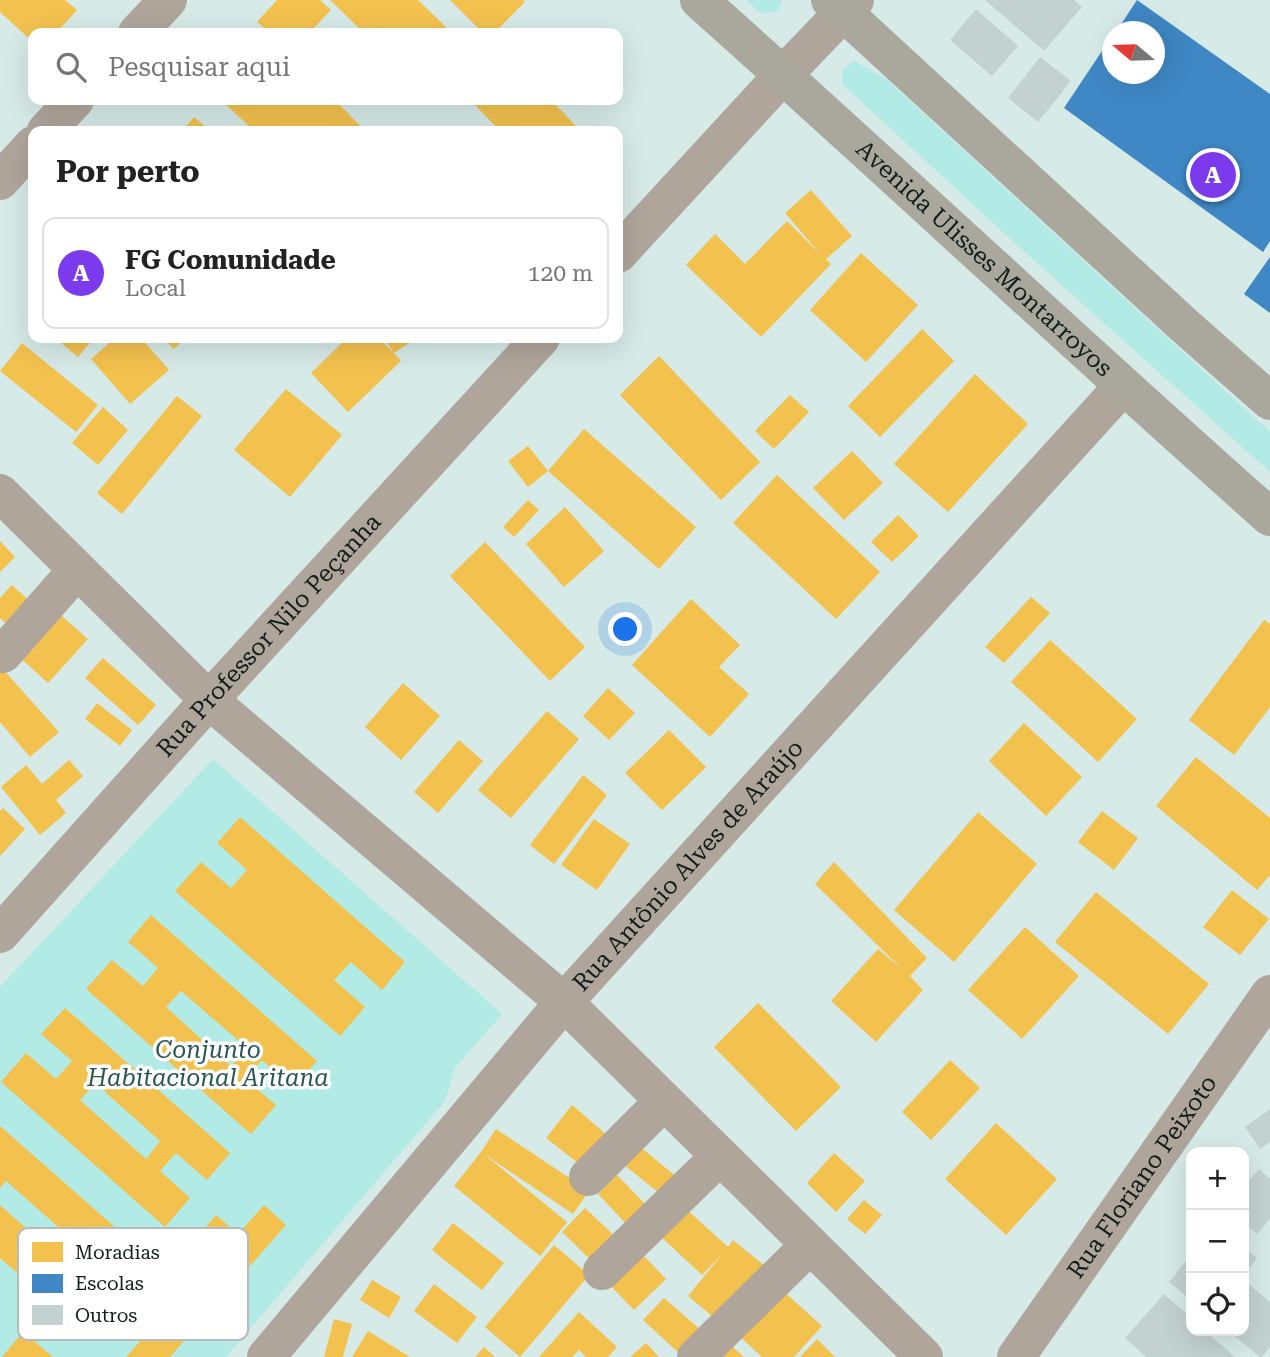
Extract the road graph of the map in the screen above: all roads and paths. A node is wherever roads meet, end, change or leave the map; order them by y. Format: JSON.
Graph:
{"nodes":[{"id":1,"x":168,"y":0,"type":"edge"},
{"id":2,"x":699,"y":0,"type":"edge"},
{"id":3,"x":843,"y":4,"type":"edge"},
{"id":4,"x":142,"y":28,"type":"edge"},
{"id":5,"x":783,"y":75,"type":"junction"},
{"id":6,"x":70,"y":105,"type":"edge"},
{"id":7,"x":51,"y":126,"type":"edge"},
{"id":8,"x":28,"y":150,"type":"edge"},
{"id":9,"x":0,"y":181,"type":"edge"},
{"id":10,"x":623,"y":249,"type":"edge"},
{"id":11,"x":536,"y":343,"type":"edge"},
{"id":12,"x":1123,"y":386,"type":"junction"},
{"id":13,"x":1270,"y":401,"type":"edge"},
{"id":14,"x":0,"y":493,"type":"edge"},
{"id":15,"x":1270,"y":517,"type":"edge"},
{"id":16,"x":77,"y":570,"type":"junction"},
{"id":17,"x":3,"y":654,"type":"dead end"},
{"id":18,"x":209,"y":700,"type":"junction"},
{"id":19,"x":0,"y":934,"type":"edge"},
{"id":20,"x":1270,"y":994,"type":"edge"},
{"id":21,"x":564,"y":1002,"type":"junction"},
{"id":22,"x":664,"y":1101,"type":"junction"},
{"id":23,"x":720,"y":1156,"type":"junction"},
{"id":24,"x":588,"y":1177,"type":"dead end"},
{"id":25,"x":810,"y":1245,"type":"junction"},
{"id":26,"x":602,"y":1271,"type":"dead end"},
{"id":27,"x":265,"y":1357,"type":"edge"},
{"id":28,"x":696,"y":1357,"type":"edge"},
{"id":29,"x":924,"y":1357,"type":"edge"},
{"id":30,"x":1016,"y":1357,"type":"edge"}],
"edges":[{"from":1,"to":4,"type":"street"},
{"from":2,"to":5,"type":"main road","name":"Avenida Ulisses Montarroyos"},
{"from":3,"to":5,"type":"street"},
{"from":3,"to":13,"type":"main road"},
{"from":5,"to":10,"type":"street"},
{"from":5,"to":12,"type":"main road","name":"Avenida Ulisses Montarroyos"},
{"from":6,"to":7,"type":"street"},
{"from":8,"to":9,"type":"street"},
{"from":11,"to":18,"type":"street","name":"Rua Professor Nilo Peçanha"},
{"from":12,"to":15,"type":"main road","name":"Avenida Ulisses Montarroyos"},
{"from":12,"to":21,"type":"street","name":"Rua Antônio Alves de Araújo"},
{"from":14,"to":16,"type":"street"},
{"from":16,"to":17,"type":"street"},
{"from":16,"to":18,"type":"street"},
{"from":18,"to":19,"type":"street","name":"Rua Professor Nilo Peçanha"},
{"from":18,"to":21,"type":"street"},
{"from":20,"to":30,"type":"street","name":"Rua Floriano Peixoto"},
{"from":21,"to":22,"type":"street"},
{"from":21,"to":27,"type":"street","name":"Rua Antônio Alves de Araújo"},
{"from":22,"to":23,"type":"street"},
{"from":22,"to":24,"type":"street"},
{"from":23,"to":25,"type":"street"},
{"from":23,"to":26,"type":"street"},
{"from":25,"to":28,"type":"street"},
{"from":25,"to":29,"type":"street"}]}
